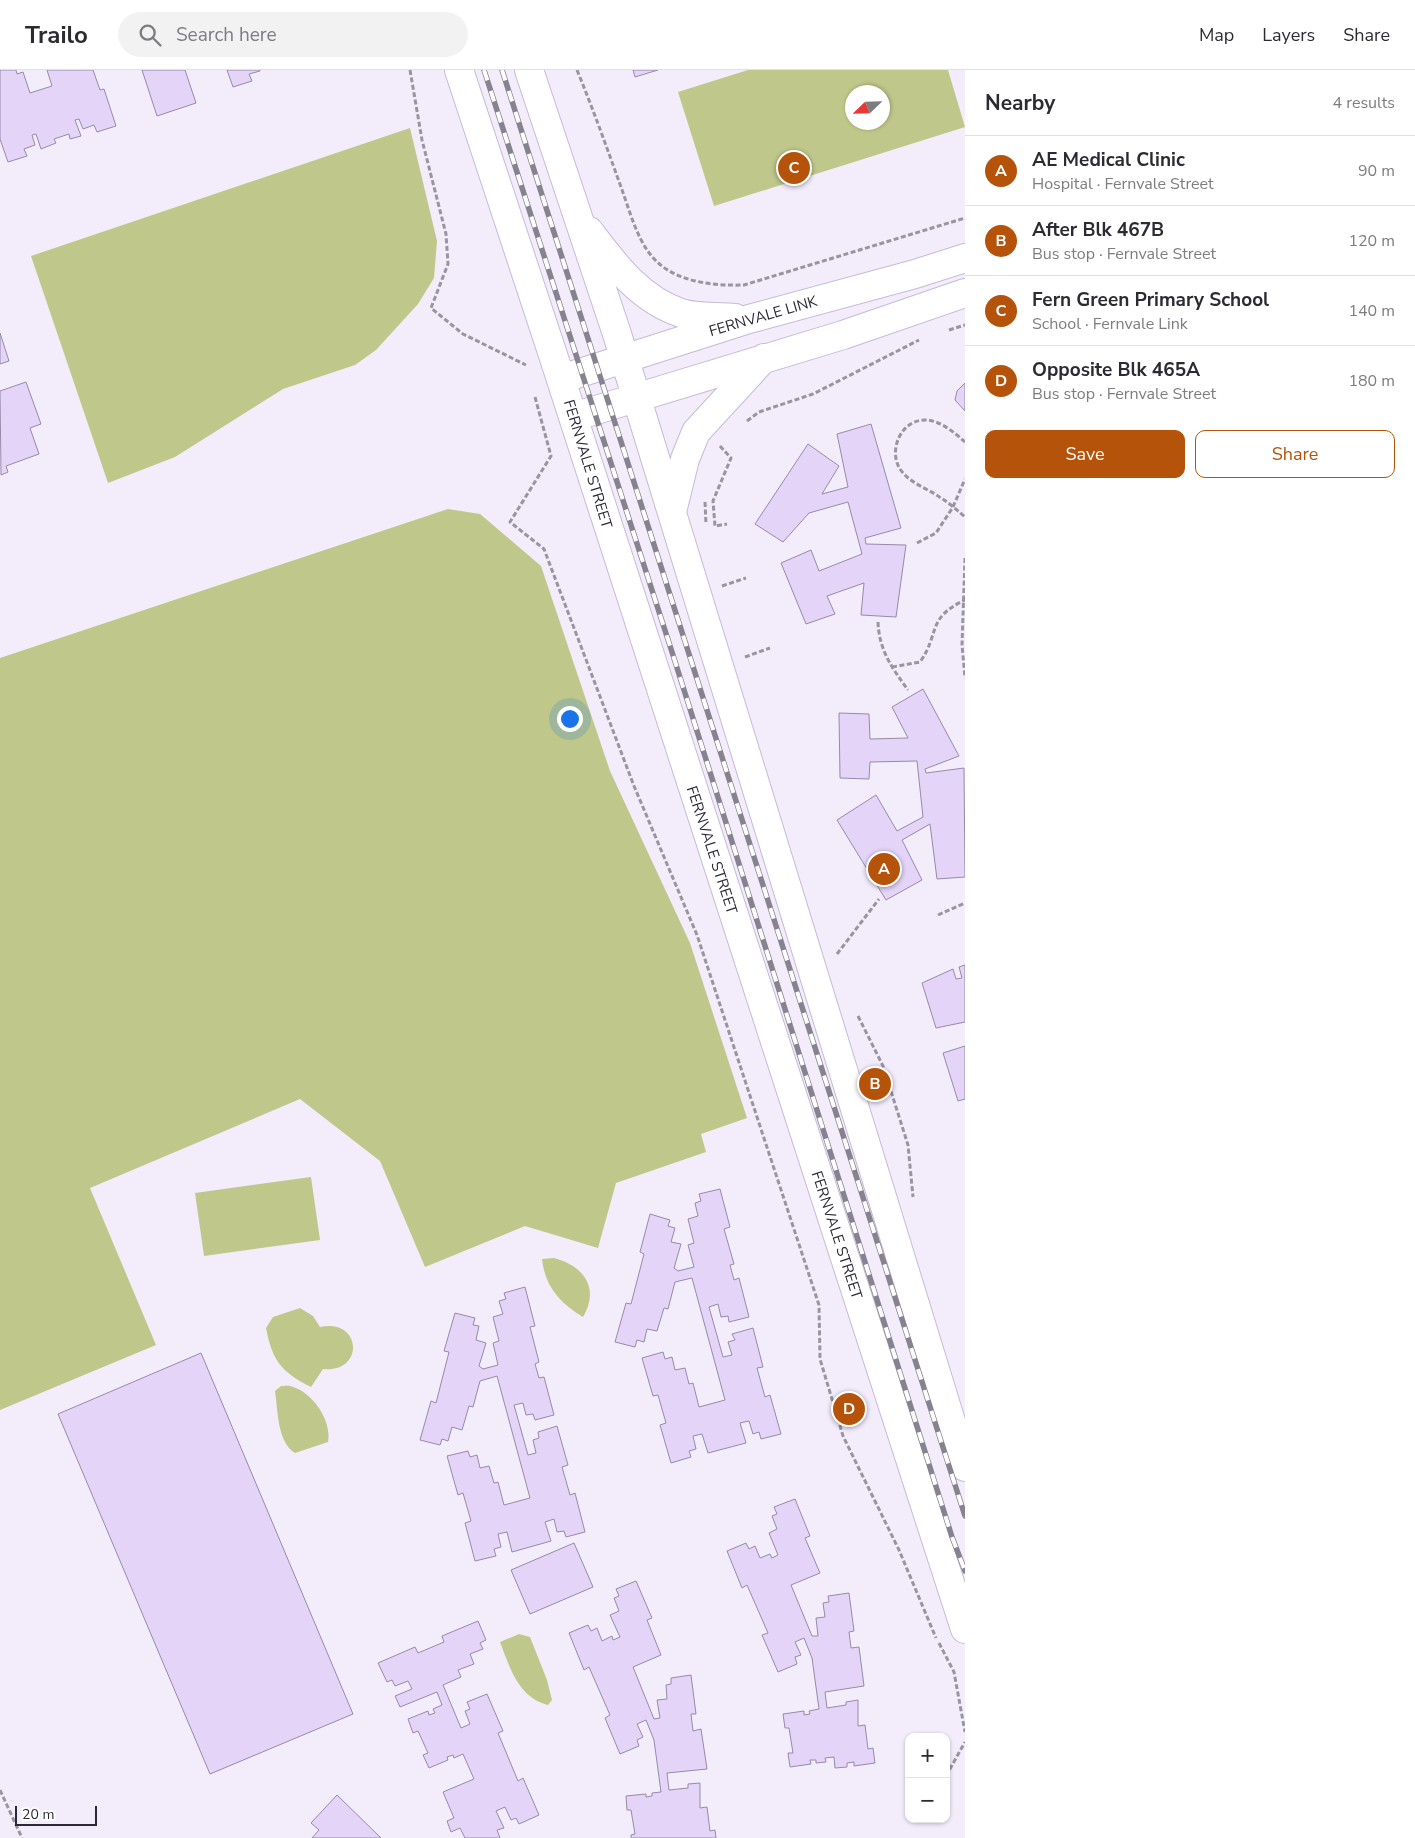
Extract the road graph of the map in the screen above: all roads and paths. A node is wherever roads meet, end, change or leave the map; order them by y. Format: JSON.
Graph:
{"nodes":[{"id":1,"x":410,"y":70,"type":"edge"},
{"id":2,"x":459,"y":70,"type":"edge"},
{"id":3,"x":529,"y":70,"type":"edge"},
{"id":4,"x":577,"y":70,"type":"edge"},
{"id":5,"x":576,"y":214,"type":"junction"},
{"id":6,"x":965,"y":218,"type":"edge"},
{"id":7,"x":965,"y":258,"type":"edge"},
{"id":8,"x":965,"y":292,"type":"edge"},
{"id":9,"x":749,"y":319,"type":"junction"},
{"id":10,"x":965,"y":325,"type":"edge"},
{"id":11,"x":948,"y":331,"type":"dead end"},
{"id":12,"x":922,"y":339,"type":"dead end"},
{"id":13,"x":765,"y":357,"type":"junction"},
{"id":14,"x":624,"y":359,"type":"junction"},
{"id":15,"x":528,"y":372,"type":"dead end"},
{"id":16,"x":561,"y":379,"type":"junction"},
{"id":17,"x":533,"y":389,"type":"dead end"},
{"id":18,"x":635,"y":397,"type":"junction"},
{"id":19,"x":573,"y":417,"type":"junction"},
{"id":20,"x":740,"y":426,"type":"dead end"},
{"id":21,"x":727,"y":438,"type":"dead end"},
{"id":22,"x":965,"y":442,"type":"edge"},
{"id":23,"x":965,"y":479,"type":"edge"},
{"id":24,"x":953,"y":507,"type":"junction"},
{"id":25,"x":672,"y":513,"type":"junction"},
{"id":26,"x":965,"y":517,"type":"edge"},
{"id":27,"x":727,"y":524,"type":"dead end"},
{"id":28,"x":916,"y":542,"type":"dead end"},
{"id":29,"x":965,"y":558,"type":"edge"},
{"id":30,"x":746,"y":578,"type":"dead end"},
{"id":31,"x":722,"y":586,"type":"dead end"},
{"id":32,"x":964,"y":601,"type":"edge"},
{"id":33,"x":878,"y":622,"type":"dead end"},
{"id":34,"x":962,"y":645,"type":"junction"},
{"id":35,"x":770,"y":648,"type":"dead end"},
{"id":36,"x":965,"y":650,"type":"edge"},
{"id":37,"x":744,"y":658,"type":"dead end"},
{"id":38,"x":892,"y":667,"type":"junction"},
{"id":39,"x":965,"y":678,"type":"edge"},
{"id":40,"x":908,"y":690,"type":"dead end"},
{"id":41,"x":879,"y":899,"type":"dead end"},
{"id":42,"x":965,"y":903,"type":"edge"},
{"id":43,"x":938,"y":914,"type":"dead end"},
{"id":44,"x":831,"y":961,"type":"dead end"},
{"id":45,"x":883,"y":1066,"type":"dead end"},
{"id":46,"x":913,"y":1200,"type":"dead end"},
{"id":47,"x":965,"y":1467,"type":"edge"},
{"id":48,"x":965,"y":1629,"type":"edge"},
{"id":49,"x":965,"y":1732,"type":"edge"},
{"id":50,"x":965,"y":1742,"type":"edge"},
{"id":51,"x":950,"y":1769,"type":"edge"},
{"id":52,"x":0,"y":1790,"type":"edge"},
{"id":53,"x":22,"y":1838,"type":"edge"}],
"edges":[{"from":1,"to":15,"type":"path"},
{"from":2,"to":16,"type":"street","name":"FERNVALE STREET"},
{"from":3,"to":5,"type":"street"},
{"from":4,"to":6,"type":"path"},
{"from":5,"to":9,"type":"street"},
{"from":5,"to":14,"type":"street"},
{"from":7,"to":9,"type":"street","name":"FERNVALE LINK"},
{"from":8,"to":13,"type":"street"},
{"from":9,"to":14,"type":"street","name":"FERNVALE LINK"},
{"from":10,"to":11,"type":"path"},
{"from":12,"to":20,"type":"path"},
{"from":13,"to":18,"type":"street"},
{"from":13,"to":25,"type":"street"},
{"from":14,"to":16,"type":"street","name":"FERNVALE LINK"},
{"from":14,"to":18,"type":"street"},
{"from":16,"to":19,"type":"street","name":"FERNVALE STREET"},
{"from":17,"to":49,"type":"path"},
{"from":18,"to":19,"type":"street"},
{"from":18,"to":25,"type":"street"},
{"from":19,"to":48,"type":"street","name":"FERNVALE STREET"},
{"from":21,"to":27,"type":"path"},
{"from":22,"to":24,"type":"path"},
{"from":23,"to":24,"type":"path"},
{"from":24,"to":26,"type":"path"},
{"from":24,"to":28,"type":"path"},
{"from":25,"to":47,"type":"street"},
{"from":29,"to":32,"type":"path"},
{"from":30,"to":31,"type":"path"},
{"from":32,"to":34,"type":"path"},
{"from":32,"to":38,"type":"path"},
{"from":33,"to":38,"type":"path"},
{"from":34,"to":36,"type":"path"},
{"from":34,"to":39,"type":"path"},
{"from":35,"to":37,"type":"path"},
{"from":38,"to":40,"type":"path"},
{"from":41,"to":44,"type":"path"},
{"from":42,"to":43,"type":"path"},
{"from":45,"to":46,"type":"path"},
{"from":50,"to":51,"type":"path"},
{"from":52,"to":53,"type":"path"}]}
